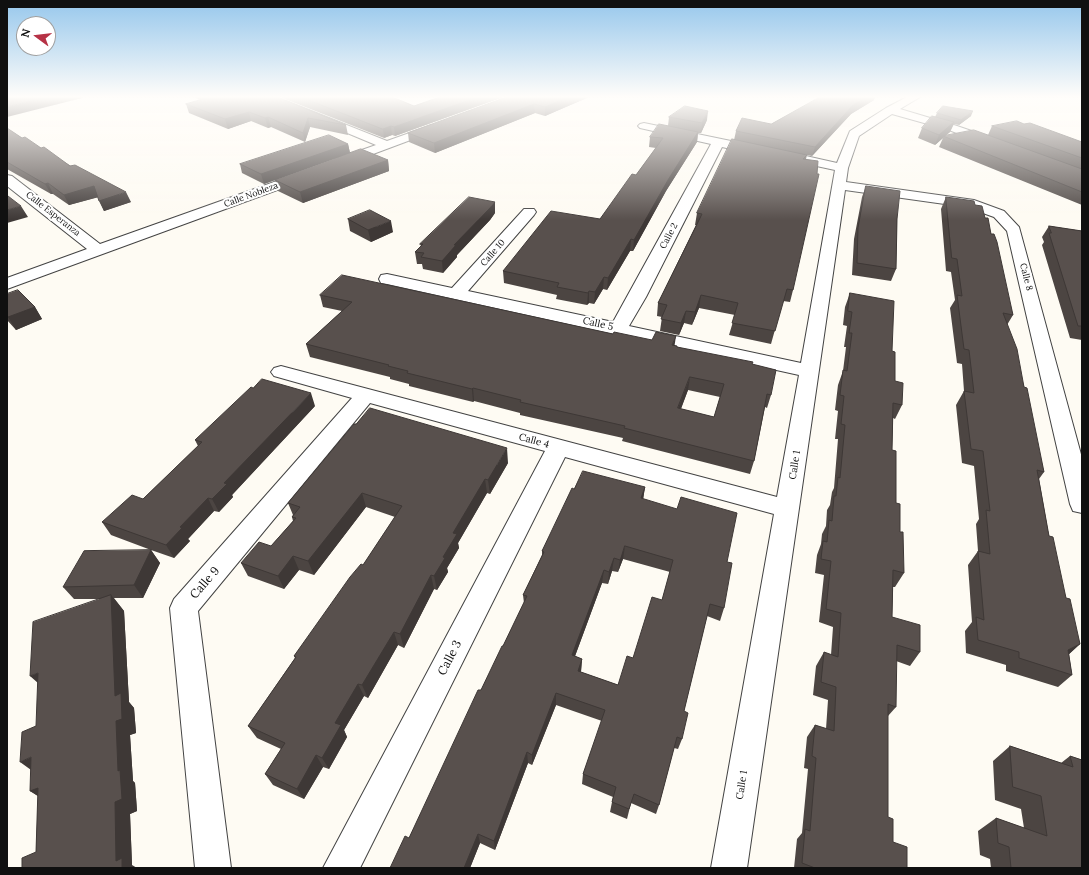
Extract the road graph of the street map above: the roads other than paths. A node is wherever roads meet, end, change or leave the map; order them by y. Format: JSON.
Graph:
{"nodes":[{"id":1,"x":369,"y":138,"type":"edge"},
{"id":2,"x":407,"y":138,"type":"edge"},
{"id":3,"x":699,"y":138,"type":"edge"},
{"id":4,"x":853,"y":138,"type":"edge"},
{"id":5,"x":979,"y":138,"type":"edge"},
{"id":6,"x":718,"y":142,"type":"junction"},
{"id":7,"x":387,"y":145,"type":"junction"},
{"id":8,"x":742,"y":147,"type":"edge"},
{"id":9,"x":1003,"y":147,"type":"edge"},
{"id":10,"x":772,"y":153,"type":"edge"},
{"id":11,"x":840,"y":176,"type":"junction"},
{"id":12,"x":7,"y":179,"type":"edge"},
{"id":13,"x":529,"y":212,"type":"dead end"},
{"id":14,"x":99,"y":251,"type":"junction"},
{"id":15,"x":387,"y":279,"type":"dead end"},
{"id":16,"x":7,"y":284,"type":"edge"},
{"id":17,"x":457,"y":294,"type":"junction"},
{"id":18,"x":618,"y":329,"type":"junction"},
{"id":19,"x":810,"y":371,"type":"junction"},
{"id":20,"x":281,"y":372,"type":"dead end"},
{"id":21,"x":365,"y":396,"type":"junction"},
{"id":22,"x":558,"y":448,"type":"junction"},
{"id":23,"x":1082,"y":504,"type":"edge"},
{"id":24,"x":788,"y":509,"type":"junction"},
{"id":25,"x":213,"y":868,"type":"edge"},
{"id":26,"x":341,"y":868,"type":"edge"},
{"id":27,"x":729,"y":868,"type":"edge"}],
"edges":[{"from":1,"to":7,"type":"street"},
{"from":2,"to":7,"type":"street","name":"Calle Nobleza"},
{"from":3,"to":6,"type":"street"},
{"from":4,"to":11,"type":"street","name":"Calle 1"},
{"from":5,"to":9,"type":"street"},
{"from":6,"to":8,"type":"street"},
{"from":6,"to":18,"type":"street","name":"Calle 2"},
{"from":7,"to":14,"type":"street","name":"Calle Nobleza"},
{"from":10,"to":11,"type":"street","name":"Calle 8"},
{"from":11,"to":19,"type":"street","name":"Calle 1"},
{"from":11,"to":23,"type":"street","name":"Calle 8"},
{"from":12,"to":14,"type":"street","name":"Calle Esperanza"},
{"from":13,"to":17,"type":"street","name":"Calle 10"},
{"from":14,"to":16,"type":"street","name":"Calle Nobleza"},
{"from":15,"to":17,"type":"street","name":"Calle 5"},
{"from":17,"to":18,"type":"street","name":"Calle 5"},
{"from":18,"to":19,"type":"street","name":"Calle 5"},
{"from":19,"to":24,"type":"street","name":"Calle 1"},
{"from":20,"to":21,"type":"street","name":"Calle 4"},
{"from":21,"to":22,"type":"street","name":"Calle 4"},
{"from":21,"to":25,"type":"street","name":"Calle 9"},
{"from":22,"to":24,"type":"street","name":"Calle 4"},
{"from":22,"to":26,"type":"street","name":"Calle 3"},
{"from":24,"to":27,"type":"street","name":"Calle 1"}]}
